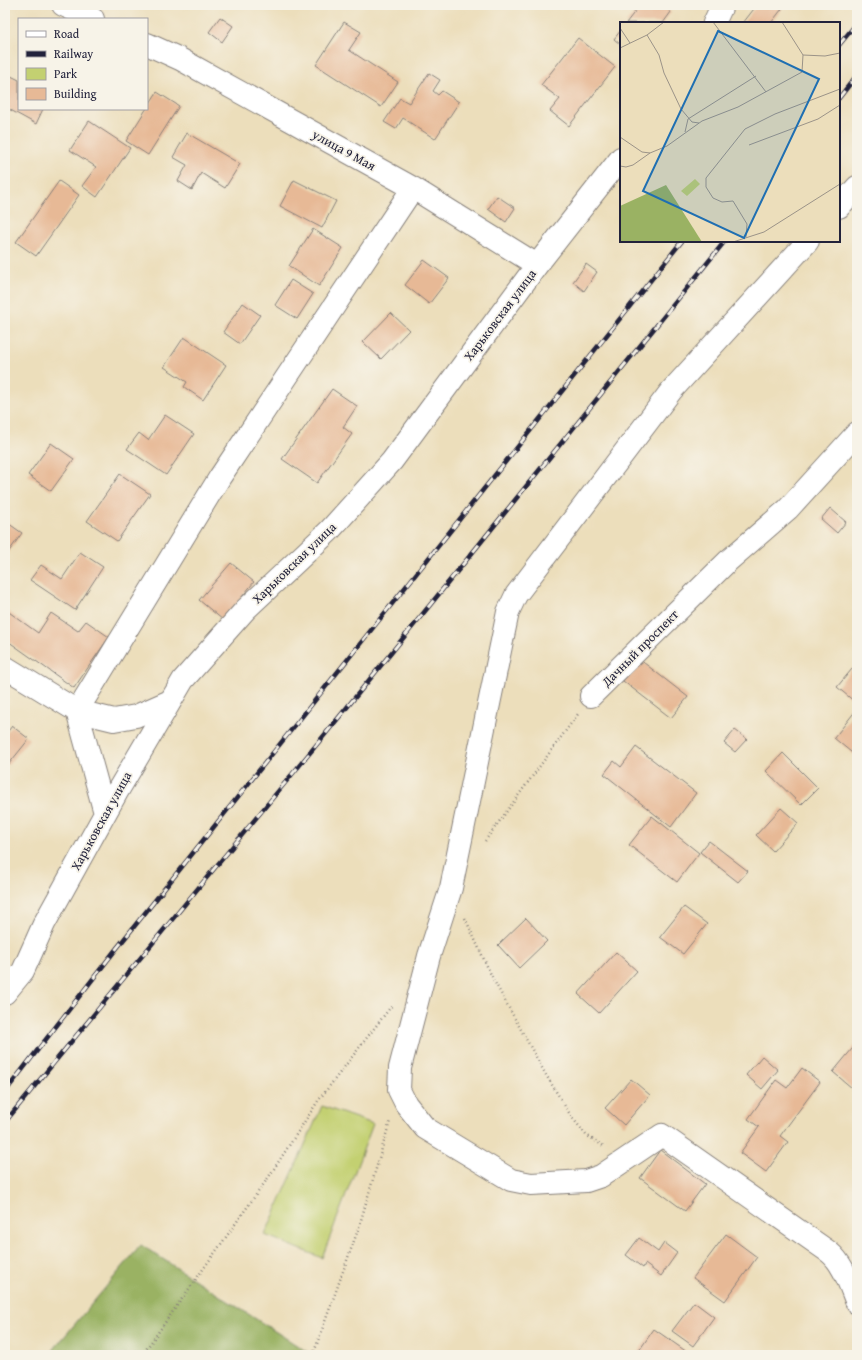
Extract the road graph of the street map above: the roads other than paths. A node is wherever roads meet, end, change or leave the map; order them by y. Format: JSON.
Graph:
{"nodes":[{"id":1,"x":63,"y":5,"type":"edge"},
{"id":2,"x":721,"y":5,"type":"edge"},
{"id":3,"x":91,"y":18,"type":"edge"},
{"id":4,"x":714,"y":22,"type":"edge"},
{"id":5,"x":148,"y":44,"type":"edge"},
{"id":6,"x":620,"y":159,"type":"edge"},
{"id":7,"x":857,"y":187,"type":"edge"},
{"id":8,"x":413,"y":188,"type":"junction"},
{"id":9,"x":840,"y":206,"type":"edge"},
{"id":10,"x":807,"y":242,"type":"edge"},
{"id":11,"x":537,"y":265,"type":"junction"},
{"id":12,"x":857,"y":433,"type":"edge"},
{"id":13,"x":5,"y":667,"type":"edge"},
{"id":14,"x":591,"y":696,"type":"road end"},
{"id":15,"x":170,"y":701,"type":"junction"},
{"id":16,"x":77,"y":711,"type":"junction"},
{"id":17,"x":105,"y":813,"type":"junction"},
{"id":18,"x":5,"y":994,"type":"edge"},
{"id":19,"x":857,"y":1303,"type":"edge"}],
"edges":[{"from":1,"to":3,"type":"street"},
{"from":2,"to":4,"type":"street"},
{"from":5,"to":8,"type":"street","name":"улица 9 Мая"},
{"from":6,"to":11,"type":"street","name":"Харьковская улица"},
{"from":7,"to":9,"type":"street"},
{"from":8,"to":11,"type":"street","name":"улица 9 Мая"},
{"from":8,"to":16,"type":"street"},
{"from":10,"to":19,"type":"street"},
{"from":11,"to":15,"type":"street","name":"Харьковская улица"},
{"from":12,"to":14,"type":"street","name":"Дачный проспект"},
{"from":13,"to":16,"type":"street"},
{"from":15,"to":16,"type":"street"},
{"from":15,"to":17,"type":"street","name":"Харьковская улица"},
{"from":16,"to":17,"type":"street"},
{"from":17,"to":18,"type":"street","name":"Харьковская улица"}]}
